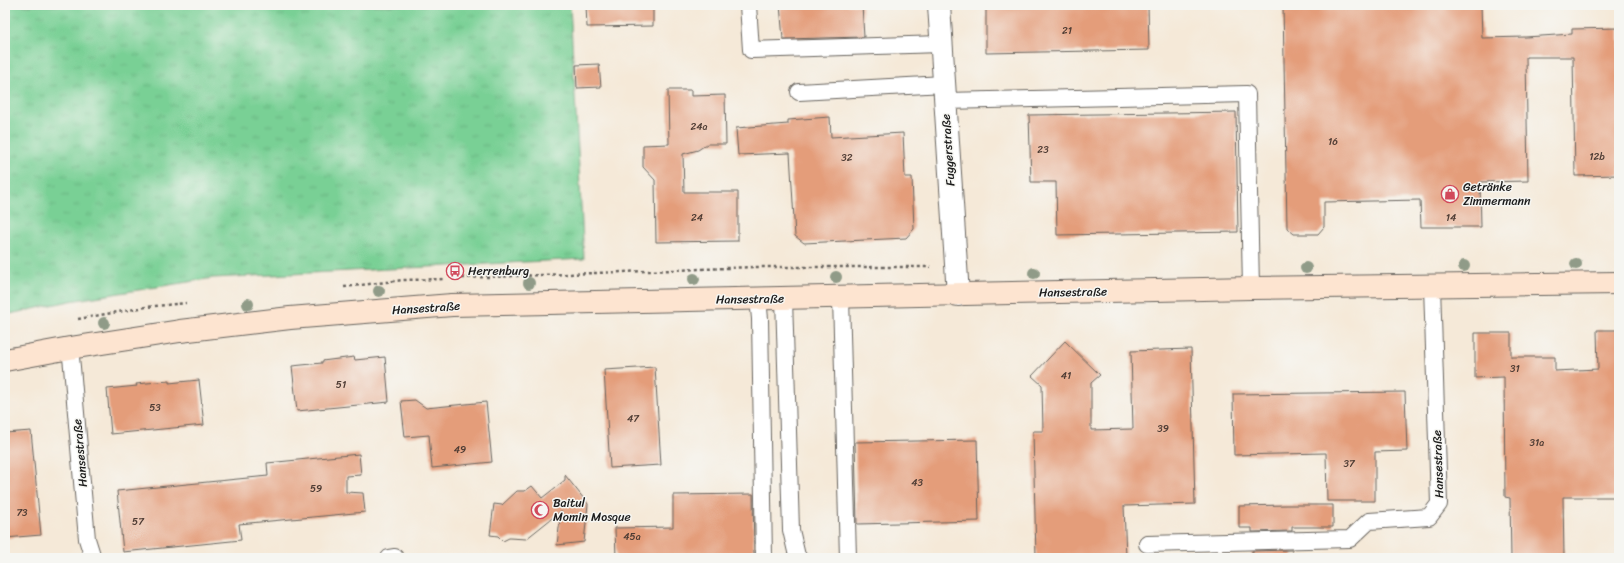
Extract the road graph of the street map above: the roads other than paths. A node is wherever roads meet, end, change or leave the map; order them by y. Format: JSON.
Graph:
{"nodes":[{"id":1,"x":748,"y":5,"type":"edge"},
{"id":2,"x":939,"y":5,"type":"edge"},
{"id":3,"x":941,"y":44,"type":"junction"},
{"id":4,"x":798,"y":92,"type":"dead end"},
{"id":5,"x":945,"y":92,"type":"junction"},
{"id":6,"x":1619,"y":283,"type":"edge"},
{"id":7,"x":1432,"y":286,"type":"junction"},
{"id":8,"x":1251,"y":288,"type":"junction"},
{"id":9,"x":958,"y":295,"type":"junction"},
{"id":10,"x":841,"y":297,"type":"junction"},
{"id":11,"x":758,"y":298,"type":"junction"},
{"id":12,"x":784,"y":298,"type":"junction"},
{"id":13,"x":70,"y":348,"type":"junction"},
{"id":14,"x":5,"y":360,"type":"edge"},
{"id":15,"x":1147,"y":544,"type":"dead end"},
{"id":16,"x":93,"y":558,"type":"edge"},
{"id":17,"x":764,"y":558,"type":"edge"},
{"id":18,"x":799,"y":558,"type":"edge"},
{"id":19,"x":848,"y":558,"type":"edge"}],
"edges":[{"from":1,"to":3,"type":"lane"},
{"from":2,"to":3,"type":"street","name":"Fuggerstraße"},
{"from":3,"to":5,"type":"street","name":"Fuggerstraße"},
{"from":4,"to":5,"type":"lane"},
{"from":5,"to":8,"type":"lane"},
{"from":5,"to":9,"type":"street","name":"Fuggerstraße"},
{"from":6,"to":7,"type":"main road","name":"Hansestraße"},
{"from":7,"to":8,"type":"main road","name":"Hansestraße"},
{"from":7,"to":15,"type":"lane","name":"Hansestraße"},
{"from":8,"to":9,"type":"main road","name":"Hansestraße"},
{"from":9,"to":10,"type":"main road","name":"Hansestraße"},
{"from":10,"to":12,"type":"main road","name":"Hansestraße"},
{"from":10,"to":19,"type":"lane"},
{"from":11,"to":12,"type":"main road","name":"Hansestraße"},
{"from":11,"to":13,"type":"main road","name":"Hansestraße"},
{"from":11,"to":17,"type":"lane"},
{"from":12,"to":18,"type":"lane"},
{"from":13,"to":14,"type":"main road","name":"Hansestraße"},
{"from":13,"to":16,"type":"lane","name":"Hansestraße"}]}
